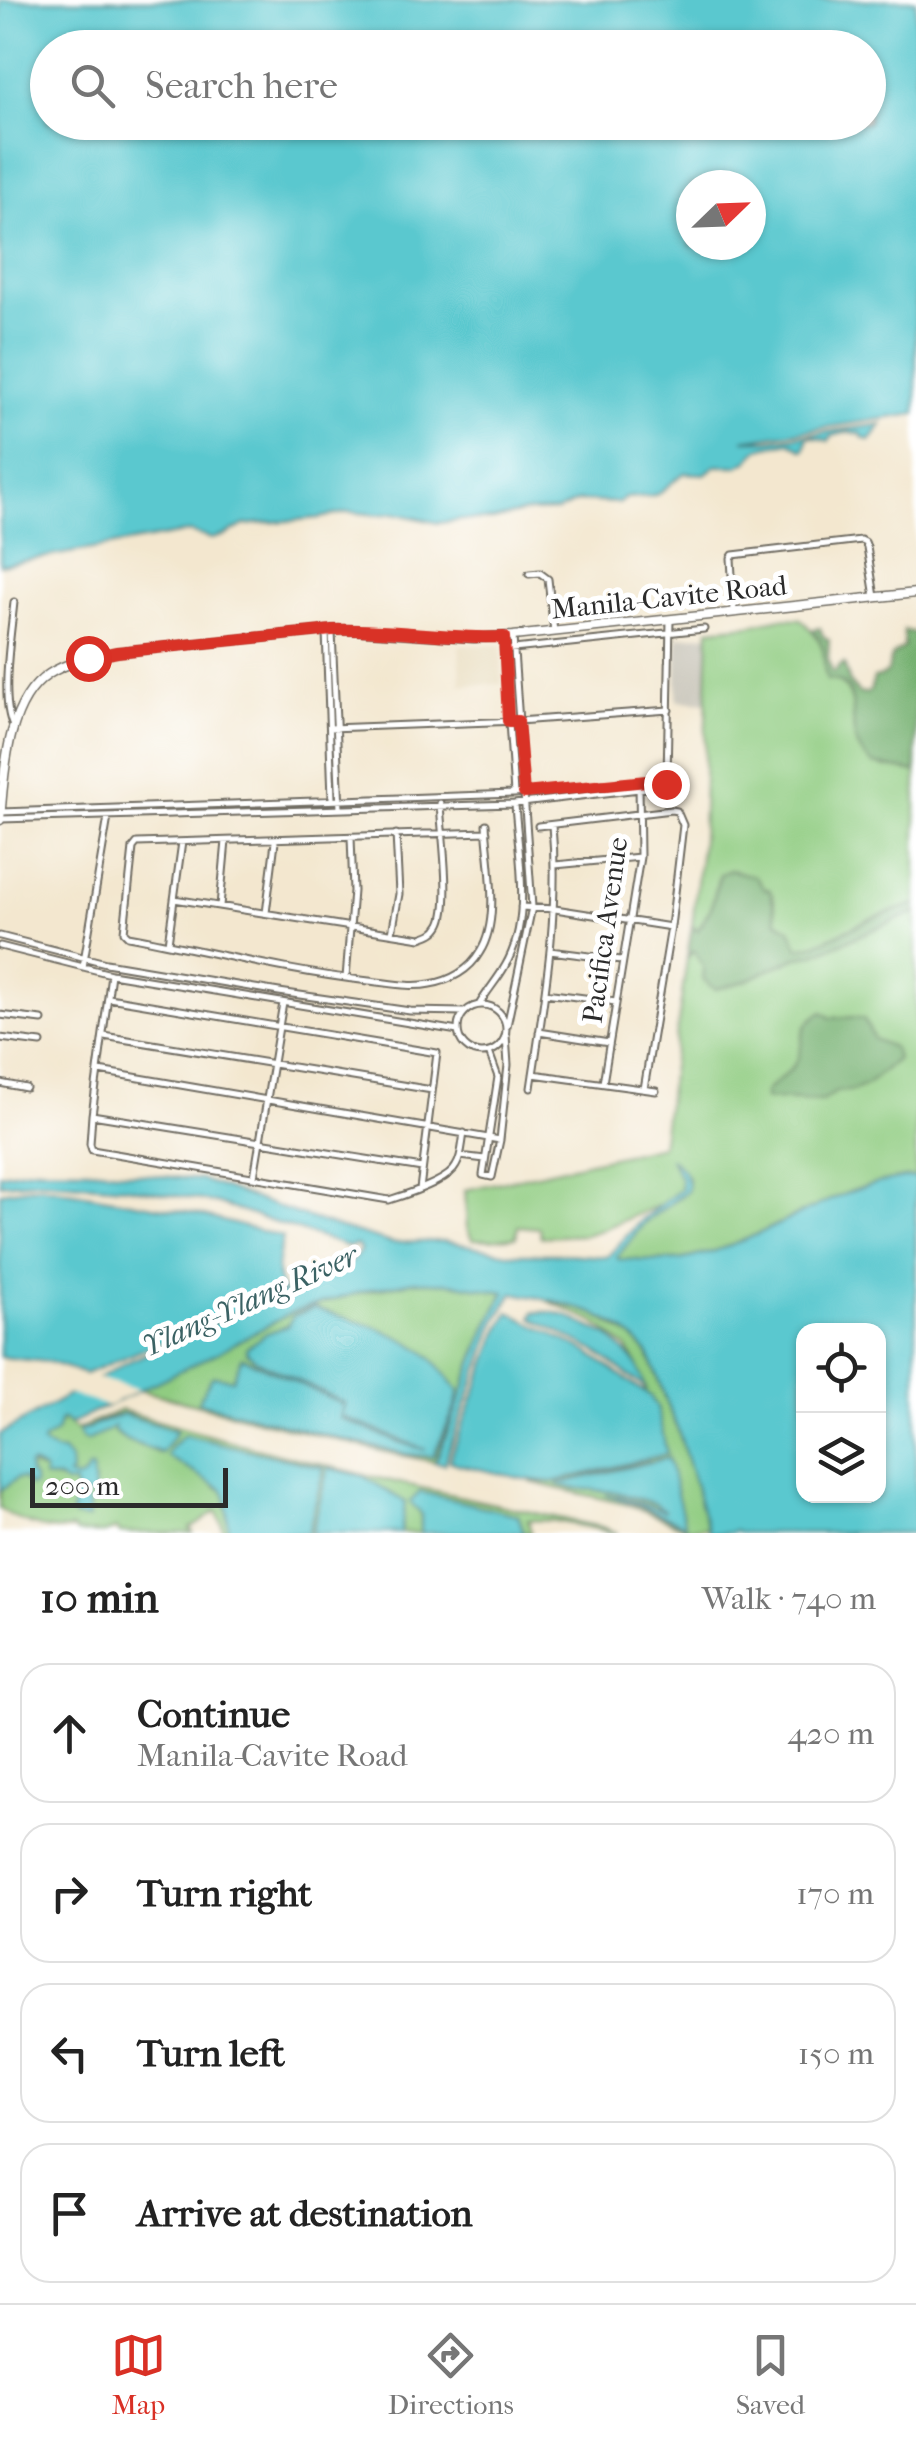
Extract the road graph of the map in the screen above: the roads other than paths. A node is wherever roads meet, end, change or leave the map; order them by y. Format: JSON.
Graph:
{"nodes":[{"id":1,"x":529,"y":574,"type":"dead end"},
{"id":2,"x":916,"y":593,"type":"edge"},
{"id":3,"x":874,"y":598,"type":"junction"},
{"id":4,"x":14,"y":602,"type":"dead end"},
{"id":5,"x":734,"y":613,"type":"junction"},
{"id":6,"x":670,"y":620,"type":"junction"},
{"id":7,"x":704,"y":630,"type":"dead end"},
{"id":8,"x":328,"y":631,"type":"junction"},
{"id":9,"x":554,"y":632,"type":"junction"},
{"id":10,"x":671,"y":633,"type":"junction"},
{"id":11,"x":508,"y":637,"type":"junction"},
{"id":12,"x":514,"y":649,"type":"junction"},
{"id":13,"x":504,"y":650,"type":"junction"},
{"id":14,"x":3,"y":678,"type":"edge"},
{"id":15,"x":669,"y":710,"type":"junction"},
{"id":16,"x":508,"y":721,"type":"junction"},
{"id":17,"x":518,"y":721,"type":"junction"},
{"id":18,"x":14,"y":726,"type":"junction"},
{"id":19,"x":334,"y":728,"type":"junction"},
{"id":20,"x":640,"y":786,"type":"junction"},
{"id":21,"x":524,"y":793,"type":"junction"},
{"id":22,"x":514,"y":794,"type":"junction"},
{"id":23,"x":439,"y":796,"type":"junction"},
{"id":24,"x":340,"y":799,"type":"junction"},
{"id":25,"x":332,"y":800,"type":"junction"},
{"id":26,"x":524,"y":803,"type":"junction"},
{"id":27,"x":514,"y":804,"type":"junction"},
{"id":28,"x":440,"y":806,"type":"junction"},
{"id":29,"x":332,"y":808,"type":"junction"},
{"id":30,"x":340,"y":808,"type":"junction"},
{"id":31,"x":109,"y":809,"type":"junction"},
{"id":32,"x":0,"y":812,"type":"edge"},
{"id":33,"x":641,"y":814,"type":"junction"},
{"id":34,"x":108,"y":817,"type":"junction"},
{"id":35,"x":0,"y":819,"type":"edge"},
{"id":36,"x":486,"y":824,"type":"dead end"},
{"id":37,"x":552,"y":825,"type":"junction"},
{"id":38,"x":538,"y":826,"type":"dead end"},
{"id":39,"x":487,"y":832,"type":"junction"},
{"id":40,"x":442,"y":833,"type":"junction"},
{"id":41,"x":396,"y":834,"type":"junction"},
{"id":42,"x":350,"y":836,"type":"junction"},
{"id":43,"x":276,"y":840,"type":"junction"},
{"id":44,"x":226,"y":841,"type":"junction"},
{"id":45,"x":182,"y":842,"type":"junction"},
{"id":46,"x":640,"y":858,"type":"junction"},
{"id":47,"x":555,"y":865,"type":"junction"},
{"id":48,"x":174,"y":899,"type":"junction"},
{"id":49,"x":220,"y":906,"type":"junction"},
{"id":50,"x":522,"y":907,"type":"junction"},
{"id":51,"x":532,"y":907,"type":"junction"},
{"id":52,"x":555,"y":909,"type":"junction"},
{"id":53,"x":266,"y":913,"type":"junction"},
{"id":54,"x":630,"y":921,"type":"junction"},
{"id":55,"x":349,"y":927,"type":"junction"},
{"id":56,"x":671,"y":927,"type":"junction"},
{"id":57,"x":392,"y":933,"type":"junction"},
{"id":58,"x":0,"y":936,"type":"edge"},
{"id":59,"x":168,"y":944,"type":"junction"},
{"id":60,"x":0,"y":946,"type":"edge"},
{"id":61,"x":550,"y":951,"type":"junction"},
{"id":62,"x":86,"y":957,"type":"junction"},
{"id":63,"x":622,"y":960,"type":"junction"},
{"id":64,"x":82,"y":967,"type":"junction"},
{"id":65,"x":111,"y":974,"type":"junction"},
{"id":66,"x":346,"y":978,"type":"junction"},
{"id":67,"x":545,"y":993,"type":"junction"},
{"id":68,"x":109,"y":998,"type":"junction"},
{"id":69,"x":283,"y":1002,"type":"junction"},
{"id":70,"x":343,"y":1002,"type":"junction"},
{"id":71,"x":616,"y":1002,"type":"junction"},
{"id":72,"x":479,"y":1004,"type":"junction"},
{"id":73,"x":342,"y":1011,"type":"junction"},
{"id":74,"x":464,"y":1012,"type":"junction"},
{"id":75,"x":0,"y":1015,"type":"edge"},
{"id":76,"x":42,"y":1020,"type":"dead end"},
{"id":77,"x":507,"y":1026,"type":"junction"},
{"id":78,"x":279,"y":1028,"type":"junction"},
{"id":79,"x":458,"y":1031,"type":"junction"},
{"id":80,"x":539,"y":1032,"type":"junction"},
{"id":81,"x":506,"y":1035,"type":"junction"},
{"id":82,"x":104,"y":1036,"type":"junction"},
{"id":83,"x":0,"y":1038,"type":"edge"},
{"id":84,"x":609,"y":1043,"type":"junction"},
{"id":85,"x":40,"y":1044,"type":"dead end"},
{"id":86,"x":489,"y":1052,"type":"junction"},
{"id":87,"x":272,"y":1065,"type":"junction"},
{"id":88,"x":98,"y":1072,"type":"junction"},
{"id":89,"x":534,"y":1074,"type":"junction"},
{"id":90,"x":0,"y":1083,"type":"edge"},
{"id":91,"x":603,"y":1083,"type":"junction"},
{"id":92,"x":26,"y":1088,"type":"dead end"},
{"id":93,"x":532,"y":1088,"type":"dead end"},
{"id":94,"x":644,"y":1089,"type":"junction"},
{"id":95,"x":432,"y":1090,"type":"junction"},
{"id":96,"x":656,"y":1090,"type":"dead end"},
{"id":97,"x":266,"y":1101,"type":"junction"},
{"id":98,"x":92,"y":1115,"type":"junction"},
{"id":99,"x":427,"y":1128,"type":"junction"},
{"id":100,"x":464,"y":1134,"type":"junction"},
{"id":101,"x":489,"y":1138,"type":"junction"},
{"id":102,"x":500,"y":1140,"type":"junction"},
{"id":103,"x":258,"y":1143,"type":"junction"},
{"id":104,"x":460,"y":1156,"type":"junction"},
{"id":105,"x":485,"y":1159,"type":"junction"},
{"id":106,"x":422,"y":1168,"type":"junction"},
{"id":107,"x":254,"y":1177,"type":"junction"},
{"id":108,"x":420,"y":1188,"type":"junction"}],
"edges":[{"from":1,"to":9,"type":"street"},
{"from":2,"to":3,"type":"main road","name":"Manila-Cavite Road"},
{"from":3,"to":5,"type":"main road","name":"Manila-Cavite Road"},
{"from":3,"to":5,"type":"street"},
{"from":4,"to":14,"type":"street"},
{"from":5,"to":6,"type":"main road","name":"Manila-Cavite Road"},
{"from":6,"to":9,"type":"main road","name":"Manila-Cavite Road"},
{"from":6,"to":10,"type":"street"},
{"from":7,"to":10,"type":"street"},
{"from":8,"to":11,"type":"main road","name":"Manila-Cavite Road"},
{"from":8,"to":18,"type":"main road","name":"Manila-Cavite Road"},
{"from":8,"to":19,"type":"street"},
{"from":9,"to":11,"type":"main road","name":"Manila-Cavite Road"},
{"from":10,"to":12,"type":"street"},
{"from":10,"to":15,"type":"street"},
{"from":11,"to":12,"type":"street"},
{"from":11,"to":13,"type":"street"},
{"from":12,"to":13,"type":"street"},
{"from":12,"to":17,"type":"street"},
{"from":13,"to":16,"type":"street"},
{"from":14,"to":18,"type":"street"},
{"from":15,"to":17,"type":"street"},
{"from":15,"to":20,"type":"street"},
{"from":16,"to":17,"type":"street"},
{"from":16,"to":19,"type":"street"},
{"from":16,"to":22,"type":"street"},
{"from":17,"to":21,"type":"street"},
{"from":18,"to":32,"type":"main road","name":"Manila-Cavite Road"},
{"from":19,"to":24,"type":"street"},
{"from":19,"to":25,"type":"street"},
{"from":20,"to":21,"type":"street"},
{"from":20,"to":26,"type":"street"},
{"from":20,"to":33,"type":"street","name":"Pacifica Avenue"},
{"from":21,"to":22,"type":"street"},
{"from":21,"to":26,"type":"street"},
{"from":22,"to":23,"type":"street"},
{"from":22,"to":27,"type":"street"},
{"from":23,"to":24,"type":"street"},
{"from":23,"to":28,"type":"street"},
{"from":24,"to":25,"type":"street"},
{"from":24,"to":30,"type":"street"},
{"from":25,"to":29,"type":"street"},
{"from":25,"to":31,"type":"street"},
{"from":26,"to":27,"type":"street"},
{"from":26,"to":51,"type":"street"},
{"from":27,"to":28,"type":"street"},
{"from":27,"to":50,"type":"street"},
{"from":28,"to":30,"type":"street"},
{"from":28,"to":40,"type":"street"},
{"from":29,"to":30,"type":"street"},
{"from":29,"to":34,"type":"street"},
{"from":31,"to":32,"type":"street"},
{"from":31,"to":34,"type":"street"},
{"from":32,"to":35,"type":"main road","name":"Manila-Cavite Road"},
{"from":33,"to":37,"type":"street"},
{"from":33,"to":46,"type":"street","name":"Pacifica Avenue"},
{"from":33,"to":56,"type":"street"},
{"from":34,"to":35,"type":"street"},
{"from":34,"to":62,"type":"street"},
{"from":36,"to":39,"type":"street"},
{"from":37,"to":38,"type":"street"},
{"from":37,"to":47,"type":"street"},
{"from":39,"to":40,"type":"street"},
{"from":39,"to":66,"type":"street"},
{"from":40,"to":41,"type":"street"},
{"from":40,"to":57,"type":"street"},
{"from":41,"to":42,"type":"street"},
{"from":41,"to":57,"type":"street"},
{"from":42,"to":43,"type":"street"},
{"from":42,"to":55,"type":"street"},
{"from":43,"to":44,"type":"street"},
{"from":43,"to":53,"type":"street"},
{"from":44,"to":45,"type":"street"},
{"from":44,"to":49,"type":"street"},
{"from":45,"to":48,"type":"street"},
{"from":45,"to":59,"type":"street"},
{"from":46,"to":47,"type":"street"},
{"from":46,"to":54,"type":"street","name":"Pacifica Avenue"},
{"from":47,"to":52,"type":"street"},
{"from":48,"to":49,"type":"street"},
{"from":48,"to":59,"type":"street"},
{"from":49,"to":53,"type":"street"},
{"from":50,"to":51,"type":"street"},
{"from":50,"to":72,"type":"street"},
{"from":51,"to":52,"type":"street"},
{"from":51,"to":77,"type":"street"},
{"from":52,"to":54,"type":"street"},
{"from":52,"to":61,"type":"street"},
{"from":53,"to":55,"type":"street"},
{"from":54,"to":56,"type":"street"},
{"from":54,"to":63,"type":"street","name":"Pacifica Avenue"},
{"from":55,"to":57,"type":"street"},
{"from":55,"to":66,"type":"street"},
{"from":56,"to":94,"type":"street"},
{"from":58,"to":62,"type":"street"},
{"from":59,"to":66,"type":"street"},
{"from":60,"to":64,"type":"street"},
{"from":61,"to":63,"type":"street"},
{"from":61,"to":67,"type":"street"},
{"from":62,"to":64,"type":"street"},
{"from":62,"to":70,"type":"street"},
{"from":63,"to":71,"type":"street","name":"Pacifica Avenue"},
{"from":64,"to":65,"type":"street"},
{"from":65,"to":68,"type":"street"},
{"from":65,"to":69,"type":"street"},
{"from":67,"to":71,"type":"street"},
{"from":67,"to":80,"type":"street"},
{"from":68,"to":78,"type":"street"},
{"from":68,"to":82,"type":"street"},
{"from":69,"to":73,"type":"street"},
{"from":69,"to":78,"type":"street"},
{"from":70,"to":73,"type":"street"},
{"from":70,"to":74,"type":"street"},
{"from":71,"to":84,"type":"street","name":"Pacifica Avenue"},
{"from":72,"to":74,"type":"street"},
{"from":72,"to":77,"type":"street"},
{"from":73,"to":79,"type":"street"},
{"from":74,"to":79,"type":"street"},
{"from":75,"to":76,"type":"street"},
{"from":77,"to":81,"type":"street"},
{"from":78,"to":87,"type":"street"},
{"from":78,"to":95,"type":"street"},
{"from":79,"to":86,"type":"street"},
{"from":80,"to":84,"type":"street"},
{"from":80,"to":89,"type":"street"},
{"from":81,"to":86,"type":"street"},
{"from":81,"to":102,"type":"street"},
{"from":82,"to":87,"type":"street"},
{"from":82,"to":88,"type":"street"},
{"from":83,"to":85,"type":"street"},
{"from":84,"to":91,"type":"street","name":"Pacifica Avenue"},
{"from":86,"to":101,"type":"street"},
{"from":87,"to":95,"type":"street"},
{"from":87,"to":97,"type":"street"},
{"from":88,"to":97,"type":"street"},
{"from":88,"to":98,"type":"street"},
{"from":89,"to":91,"type":"street"},
{"from":89,"to":93,"type":"street"},
{"from":90,"to":92,"type":"street"},
{"from":91,"to":94,"type":"street"},
{"from":94,"to":96,"type":"street"},
{"from":95,"to":99,"type":"street"},
{"from":97,"to":99,"type":"street"},
{"from":97,"to":103,"type":"street"},
{"from":98,"to":103,"type":"street"},
{"from":98,"to":107,"type":"street"},
{"from":99,"to":100,"type":"street"},
{"from":99,"to":106,"type":"street"},
{"from":100,"to":101,"type":"street"},
{"from":100,"to":104,"type":"street"},
{"from":101,"to":102,"type":"street"},
{"from":101,"to":105,"type":"street"},
{"from":102,"to":105,"type":"street"},
{"from":103,"to":106,"type":"street"},
{"from":103,"to":107,"type":"street"},
{"from":104,"to":105,"type":"street"},
{"from":104,"to":108,"type":"street"},
{"from":106,"to":108,"type":"street"},
{"from":107,"to":108,"type":"street"}]}
